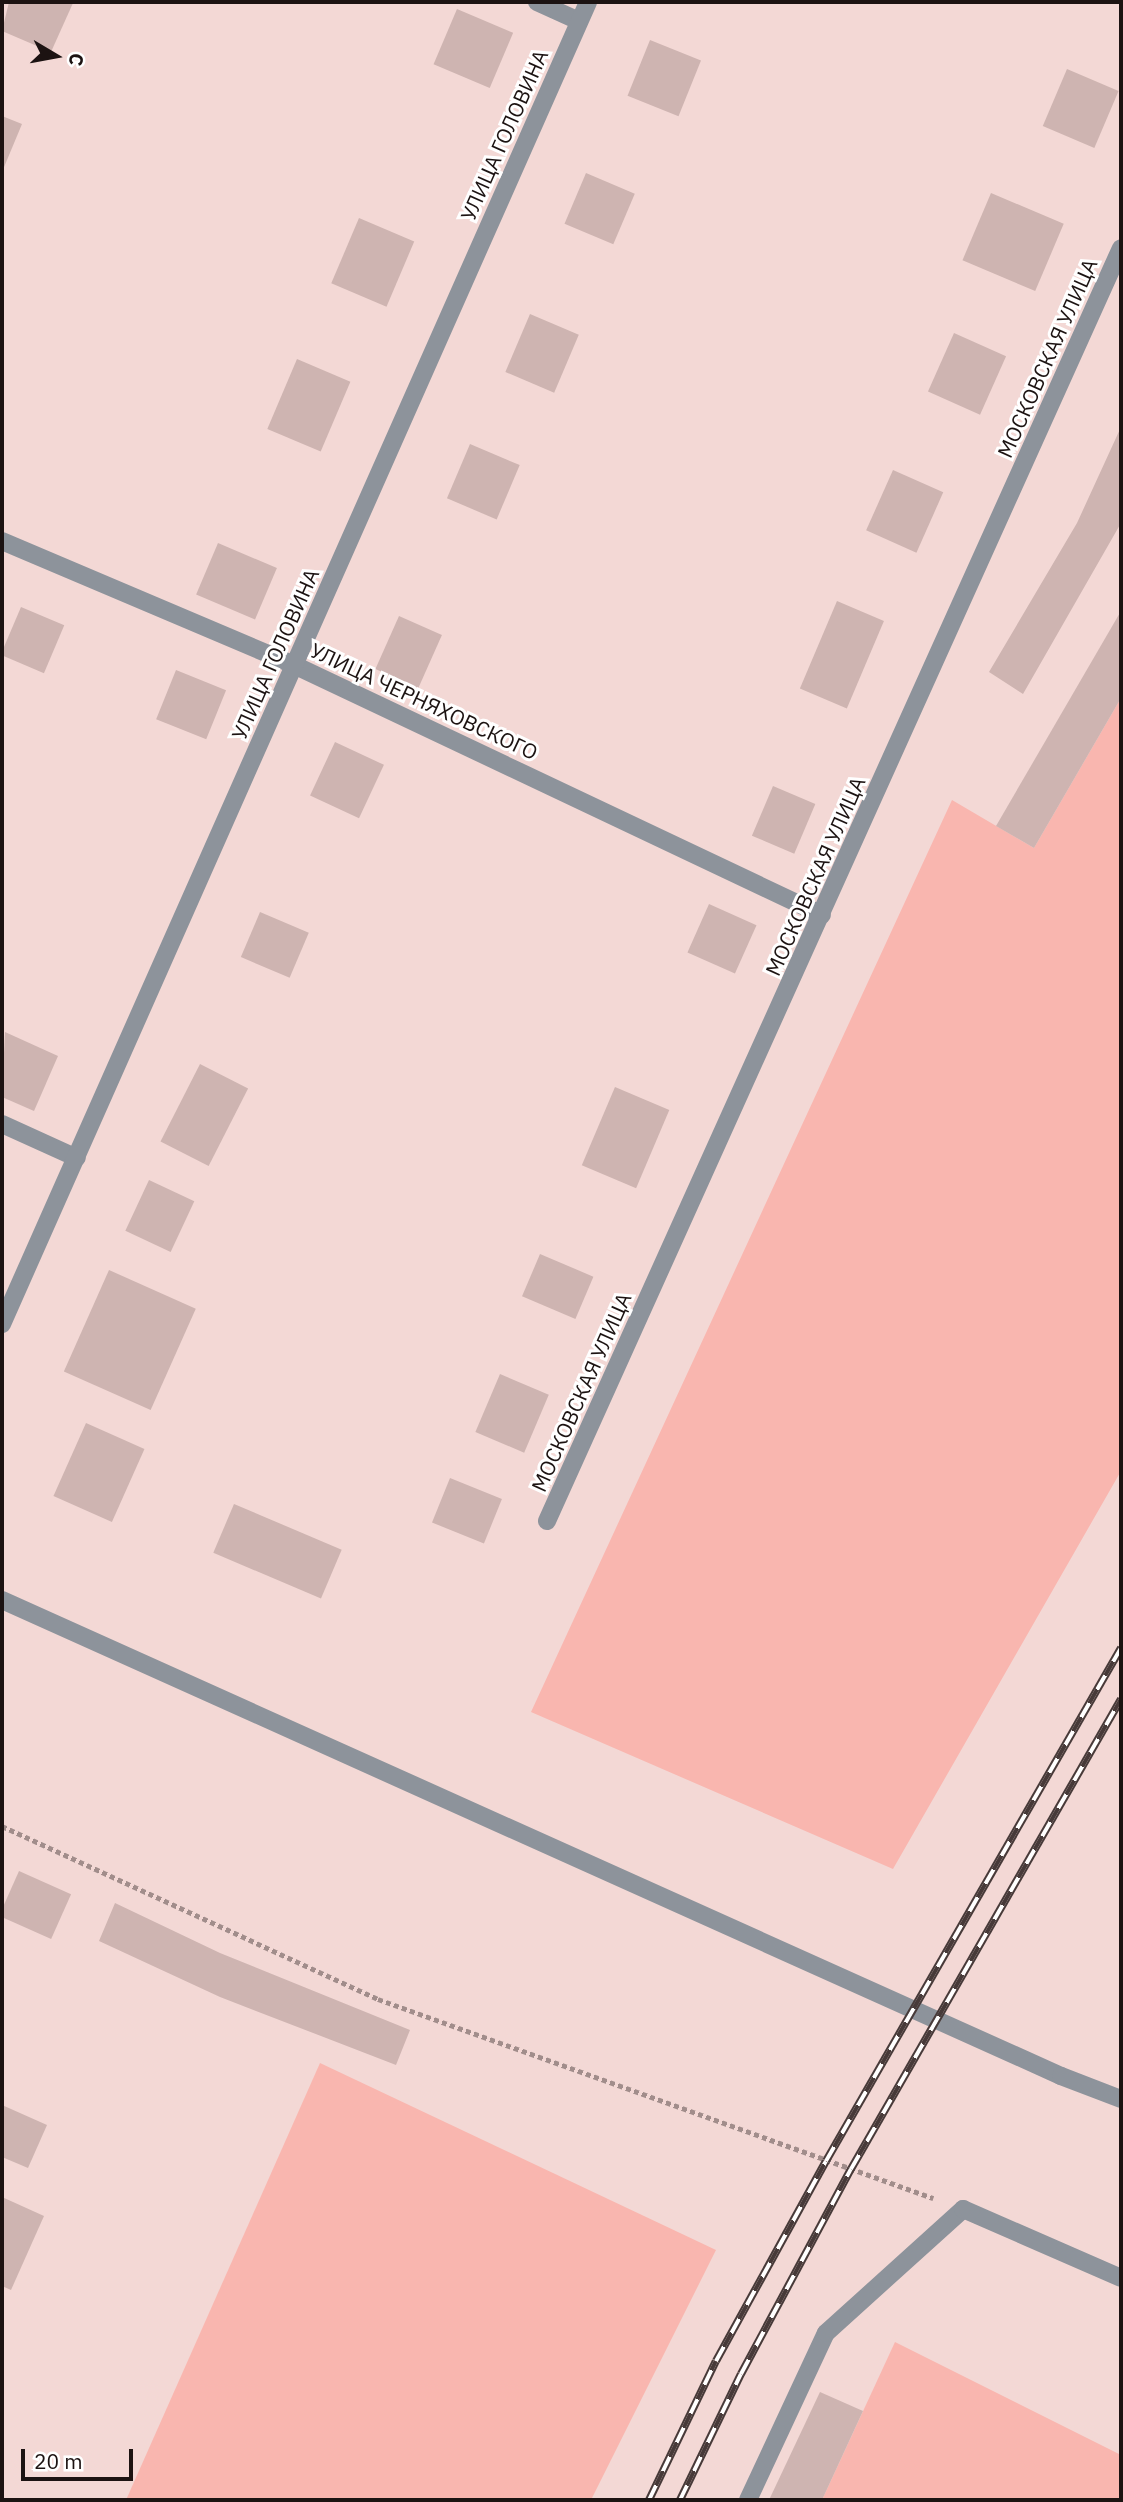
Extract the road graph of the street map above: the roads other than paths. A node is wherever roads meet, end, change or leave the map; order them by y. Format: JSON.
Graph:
{"nodes":[{"id":1,"x":537,"y":2,"type":"edge"},
{"id":2,"x":588,"y":2,"type":"edge"},
{"id":3,"x":579,"y":21,"type":"junction"},
{"id":4,"x":1121,"y":248,"type":"edge"},
{"id":5,"x":2,"y":541,"type":"edge"},
{"id":6,"x":295,"y":665,"type":"junction"},
{"id":7,"x":822,"y":915,"type":"junction"},
{"id":8,"x":2,"y":1124,"type":"edge"},
{"id":9,"x":77,"y":1158,"type":"junction"},
{"id":10,"x":2,"y":1324,"type":"edge"},
{"id":11,"x":547,"y":1521,"type":"dead end"},
{"id":12,"x":2,"y":1600,"type":"edge"},
{"id":13,"x":1061,"y":2076,"type":"junction"},
{"id":14,"x":1121,"y":2099,"type":"edge"},
{"id":15,"x":1121,"y":2108,"type":"edge"},
{"id":16,"x":1121,"y":2278,"type":"edge"},
{"id":17,"x":748,"y":2500,"type":"edge"}],
"edges":[{"from":1,"to":3,"type":"street"},
{"from":2,"to":3,"type":"street","name":"УЛИЦА ГОЛОВИНА"},
{"from":3,"to":6,"type":"street","name":"УЛИЦА ГОЛОВИНА"},
{"from":4,"to":7,"type":"street","name":"МОСКОВСКАЯ УЛИЦА"},
{"from":5,"to":6,"type":"street","name":"УЛИЦА ЧЕРНЯХОВСКОГО"},
{"from":6,"to":7,"type":"street","name":"УЛИЦА ЧЕРНЯХОВСКОГО"},
{"from":6,"to":9,"type":"street","name":"УЛИЦА ГОЛОВИНА"},
{"from":7,"to":11,"type":"street","name":"МОСКОВСКАЯ УЛИЦА"},
{"from":8,"to":9,"type":"street"},
{"from":9,"to":10,"type":"street","name":"УЛИЦА ГОЛОВИНА"},
{"from":12,"to":13,"type":"street"},
{"from":13,"to":14,"type":"street"},
{"from":13,"to":15,"type":"street"},
{"from":16,"to":17,"type":"street"}]}
